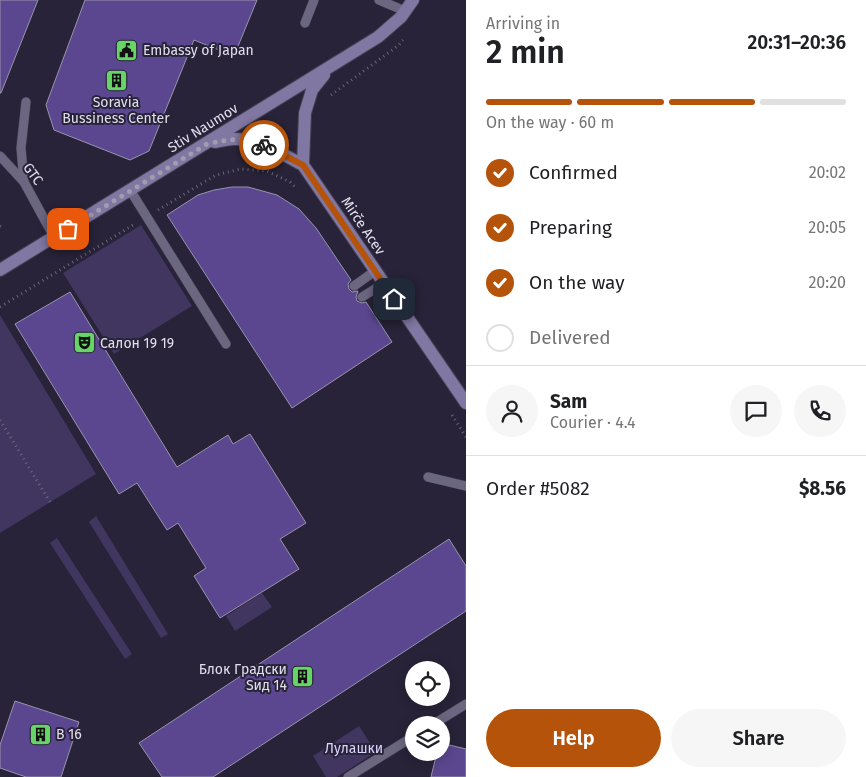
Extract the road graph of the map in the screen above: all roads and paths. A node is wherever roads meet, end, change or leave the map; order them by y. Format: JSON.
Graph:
{"nodes":[{"id":1,"x":314,"y":0,"type":"edge"},
{"id":2,"x":379,"y":0,"type":"edge"},
{"id":3,"x":414,"y":0,"type":"edge"},
{"id":4,"x":405,"y":11,"type":"junction"},
{"id":5,"x":305,"y":23,"type":"dead end"},
{"id":6,"x":405,"y":38,"type":"dead end"},
{"id":7,"x":330,"y":68,"type":"junction"},
{"id":8,"x":325,"y":100,"type":"dead end"},
{"id":9,"x":26,"y":102,"type":"dead end"},
{"id":10,"x":207,"y":144,"type":"junction"},
{"id":11,"x":0,"y":156,"type":"edge"},
{"id":12,"x":303,"y":165,"type":"junction"},
{"id":13,"x":24,"y":182,"type":"junction"},
{"id":14,"x":130,"y":190,"type":"junction"},
{"id":15,"x":303,"y":194,"type":"dead end"},
{"id":16,"x":146,"y":217,"type":"junction"},
{"id":17,"x":54,"y":237,"type":"junction"},
{"id":18,"x":0,"y":270,"type":"edge"},
{"id":19,"x":375,"y":271,"type":"junction"},
{"id":20,"x":383,"y":284,"type":"junction"},
{"id":21,"x":354,"y":286,"type":"dead end"},
{"id":22,"x":362,"y":297,"type":"dead end"},
{"id":23,"x":0,"y":307,"type":"edge"},
{"id":24,"x":226,"y":344,"type":"dead end"},
{"id":25,"x":466,"y":403,"type":"edge"},
{"id":26,"x":450,"y":413,"type":"dead end"},
{"id":27,"x":0,"y":420,"type":"edge"},
{"id":28,"x":466,"y":437,"type":"edge"},
{"id":29,"x":428,"y":477,"type":"dead end"},
{"id":30,"x":466,"y":486,"type":"edge"},
{"id":31,"x":50,"y":502,"type":"dead end"},
{"id":32,"x":466,"y":704,"type":"edge"},
{"id":33,"x":447,"y":716,"type":"edge"},
{"id":34,"x":405,"y":742,"type":"edge"},
{"id":35,"x":348,"y":777,"type":"edge"}],
"edges":[{"from":1,"to":5,"type":"lane"},
{"from":2,"to":4,"type":"lane"},
{"from":3,"to":4,"type":"street","name":"Stiv Naumov"},
{"from":4,"to":7,"type":"street","name":"Stiv Naumov"},
{"from":6,"to":8,"type":"path"},
{"from":7,"to":10,"type":"street","name":"Stiv Naumov"},
{"from":7,"to":12,"type":"street"},
{"from":9,"to":13,"type":"lane"},
{"from":10,"to":12,"type":"street","name":"Mirče Acev"},
{"from":10,"to":14,"type":"street","name":"Stiv Naumov"},
{"from":11,"to":13,"type":"lane","name":"GTC"},
{"from":12,"to":19,"type":"street","name":"Mirče Acev"},
{"from":13,"to":17,"type":"lane","name":"GTC"},
{"from":14,"to":16,"type":"lane"},
{"from":14,"to":17,"type":"street","name":"Stiv Naumov"},
{"from":15,"to":16,"type":"path"},
{"from":16,"to":23,"type":"path"},
{"from":16,"to":24,"type":"lane"},
{"from":17,"to":18,"type":"street","name":"Stiv Naumov"},
{"from":19,"to":20,"type":"street","name":"Mirče Acev"},
{"from":19,"to":21,"type":"lane"},
{"from":20,"to":22,"type":"lane"},
{"from":20,"to":25,"type":"street","name":"Mirče Acev"},
{"from":26,"to":28,"type":"path"},
{"from":27,"to":31,"type":"path"},
{"from":29,"to":30,"type":"lane"},
{"from":32,"to":33,"type":"lane"},
{"from":34,"to":35,"type":"lane"}]}
